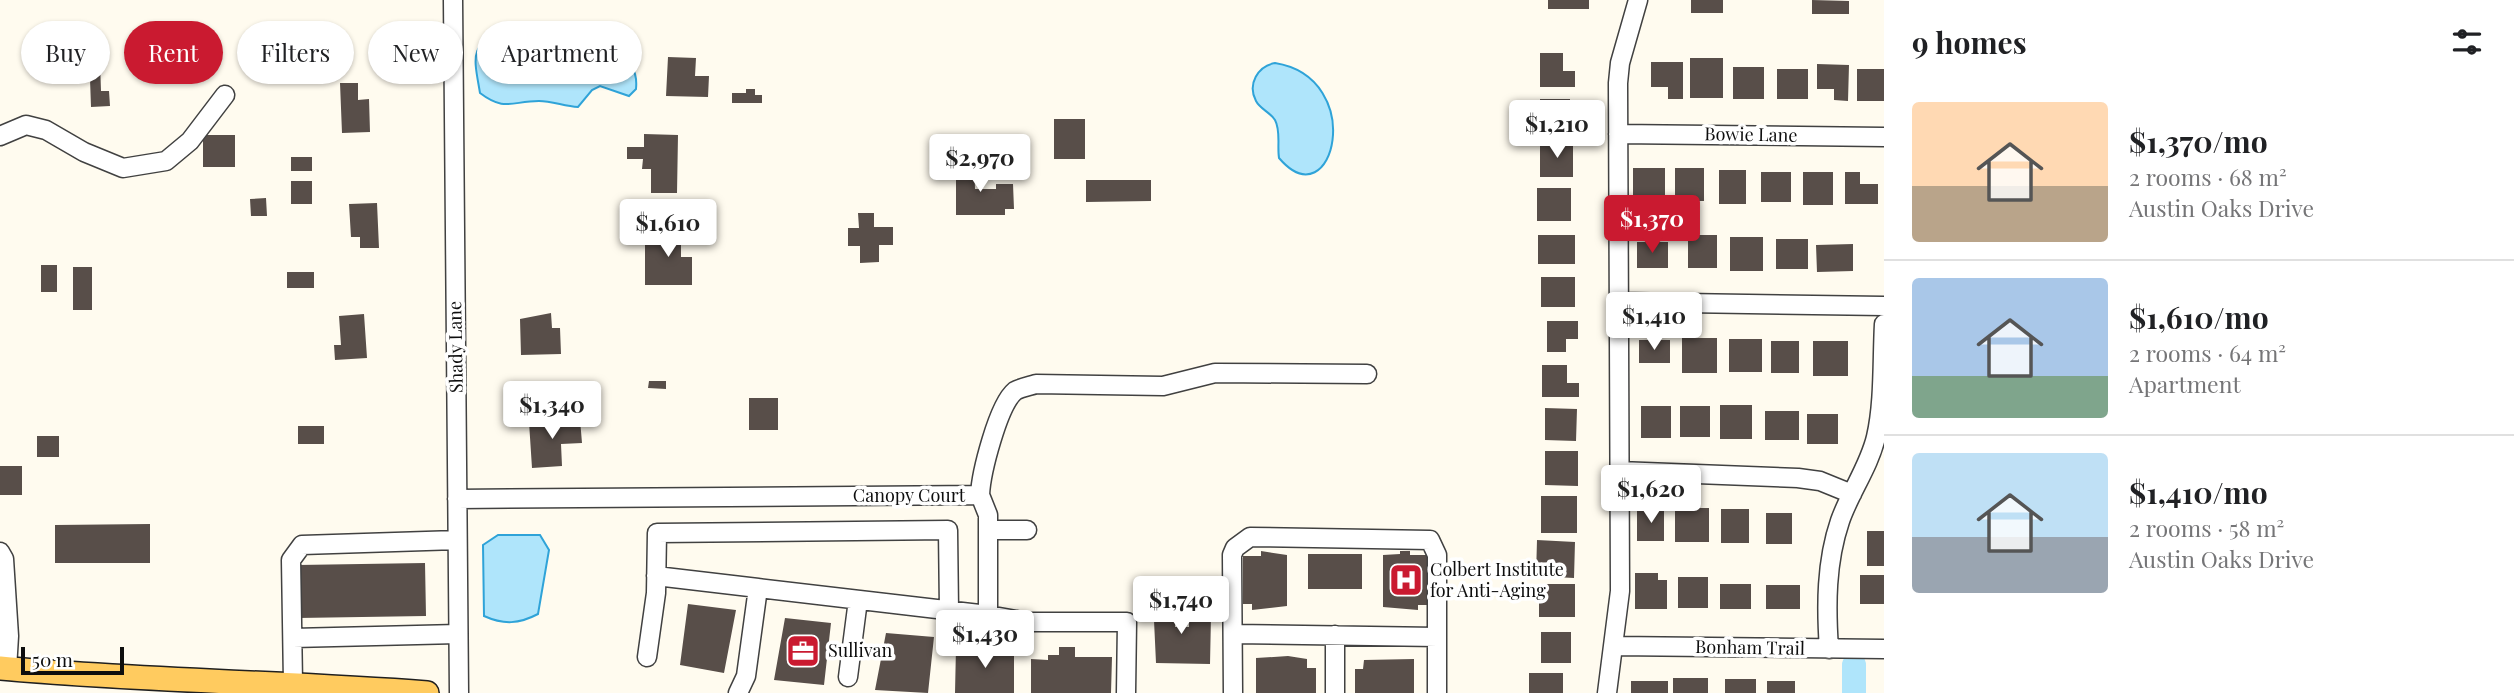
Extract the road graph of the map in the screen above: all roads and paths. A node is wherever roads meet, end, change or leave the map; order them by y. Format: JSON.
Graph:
{"nodes":[{"id":1,"x":453,"y":0,"type":"edge"},
{"id":2,"x":1639,"y":0,"type":"edge"},
{"id":3,"x":225,"y":95,"type":"dead end"},
{"id":4,"x":1618,"y":134,"type":"junction"},
{"id":5,"x":0,"y":136,"type":"edge"},
{"id":6,"x":1884,"y":137,"type":"edge"},
{"id":7,"x":1619,"y":302,"type":"junction"},
{"id":8,"x":1884,"y":306,"type":"edge"},
{"id":9,"x":1884,"y":324,"type":"edge"},
{"id":10,"x":1367,"y":374,"type":"dead end"},
{"id":11,"x":1619,"y":471,"type":"junction"},
{"id":12,"x":1852,"y":494,"type":"junction"},
{"id":13,"x":980,"y":495,"type":"junction"},
{"id":14,"x":457,"y":499,"type":"junction"},
{"id":15,"x":988,"y":530,"type":"junction"},
{"id":16,"x":1027,"y":530,"type":"dead end"},
{"id":17,"x":457,"y":540,"type":"junction"},
{"id":18,"x":0,"y":552,"type":"edge"},
{"id":19,"x":656,"y":576,"type":"junction"},
{"id":20,"x":758,"y":588,"type":"junction"},
{"id":21,"x":858,"y":600,"type":"junction"},
{"id":22,"x":4,"y":609,"type":"edge"},
{"id":23,"x":948,"y":611,"type":"junction"},
{"id":24,"x":988,"y":615,"type":"junction"},
{"id":25,"x":458,"y":634,"type":"junction"},
{"id":26,"x":1233,"y":634,"type":"junction"},
{"id":27,"x":1335,"y":635,"type":"junction"},
{"id":28,"x":1437,"y":637,"type":"junction"},
{"id":29,"x":293,"y":638,"type":"junction"},
{"id":30,"x":1615,"y":646,"type":"junction"},
{"id":31,"x":1829,"y":649,"type":"junction"},
{"id":32,"x":1884,"y":649,"type":"edge"},
{"id":33,"x":648,"y":657,"type":"dead end"},
{"id":34,"x":3,"y":668,"type":"edge"},
{"id":35,"x":848,"y":677,"type":"dead end"},
{"id":36,"x":293,"y":683,"type":"junction"},
{"id":37,"x":427,"y":693,"type":"edge"},
{"id":38,"x":459,"y":693,"type":"edge"},
{"id":39,"x":738,"y":693,"type":"edge"},
{"id":40,"x":1126,"y":693,"type":"edge"},
{"id":41,"x":1233,"y":693,"type":"edge"},
{"id":42,"x":1335,"y":693,"type":"edge"},
{"id":43,"x":1437,"y":693,"type":"edge"},
{"id":44,"x":1607,"y":693,"type":"edge"}],
"edges":[{"from":1,"to":14,"type":"street","name":"Shady Lane"},
{"from":2,"to":4,"type":"street"},
{"from":3,"to":5,"type":"street"},
{"from":4,"to":6,"type":"street","name":"Bowie Lane"},
{"from":4,"to":7,"type":"street"},
{"from":7,"to":8,"type":"street"},
{"from":7,"to":11,"type":"street"},
{"from":9,"to":12,"type":"street"},
{"from":10,"to":13,"type":"street","name":"Canopy Court"},
{"from":11,"to":12,"type":"street"},
{"from":11,"to":30,"type":"street"},
{"from":12,"to":31,"type":"street"},
{"from":13,"to":14,"type":"street","name":"Canopy Court"},
{"from":13,"to":15,"type":"street"},
{"from":14,"to":17,"type":"street","name":"Shady Lane"},
{"from":15,"to":16,"type":"street"},
{"from":15,"to":24,"type":"street"},
{"from":17,"to":25,"type":"street","name":"Shady Lane"},
{"from":17,"to":29,"type":"street"},
{"from":18,"to":22,"type":"street"},
{"from":19,"to":20,"type":"street"},
{"from":19,"to":23,"type":"street"},
{"from":19,"to":33,"type":"street"},
{"from":20,"to":21,"type":"street"},
{"from":20,"to":39,"type":"street"},
{"from":21,"to":23,"type":"street"},
{"from":21,"to":35,"type":"street"},
{"from":22,"to":34,"type":"street"},
{"from":23,"to":24,"type":"street"},
{"from":24,"to":40,"type":"street"},
{"from":25,"to":29,"type":"street"},
{"from":25,"to":38,"type":"street","name":"Shady Lane"},
{"from":26,"to":27,"type":"street"},
{"from":26,"to":28,"type":"street"},
{"from":26,"to":41,"type":"street"},
{"from":27,"to":28,"type":"street"},
{"from":27,"to":42,"type":"street"},
{"from":28,"to":43,"type":"street"},
{"from":29,"to":36,"type":"street"},
{"from":30,"to":31,"type":"street","name":"Bonham Trail"},
{"from":30,"to":44,"type":"street"},
{"from":31,"to":32,"type":"street","name":"Bonham Trail"},
{"from":34,"to":36,"type":"main road"},
{"from":36,"to":37,"type":"main road"}]}
